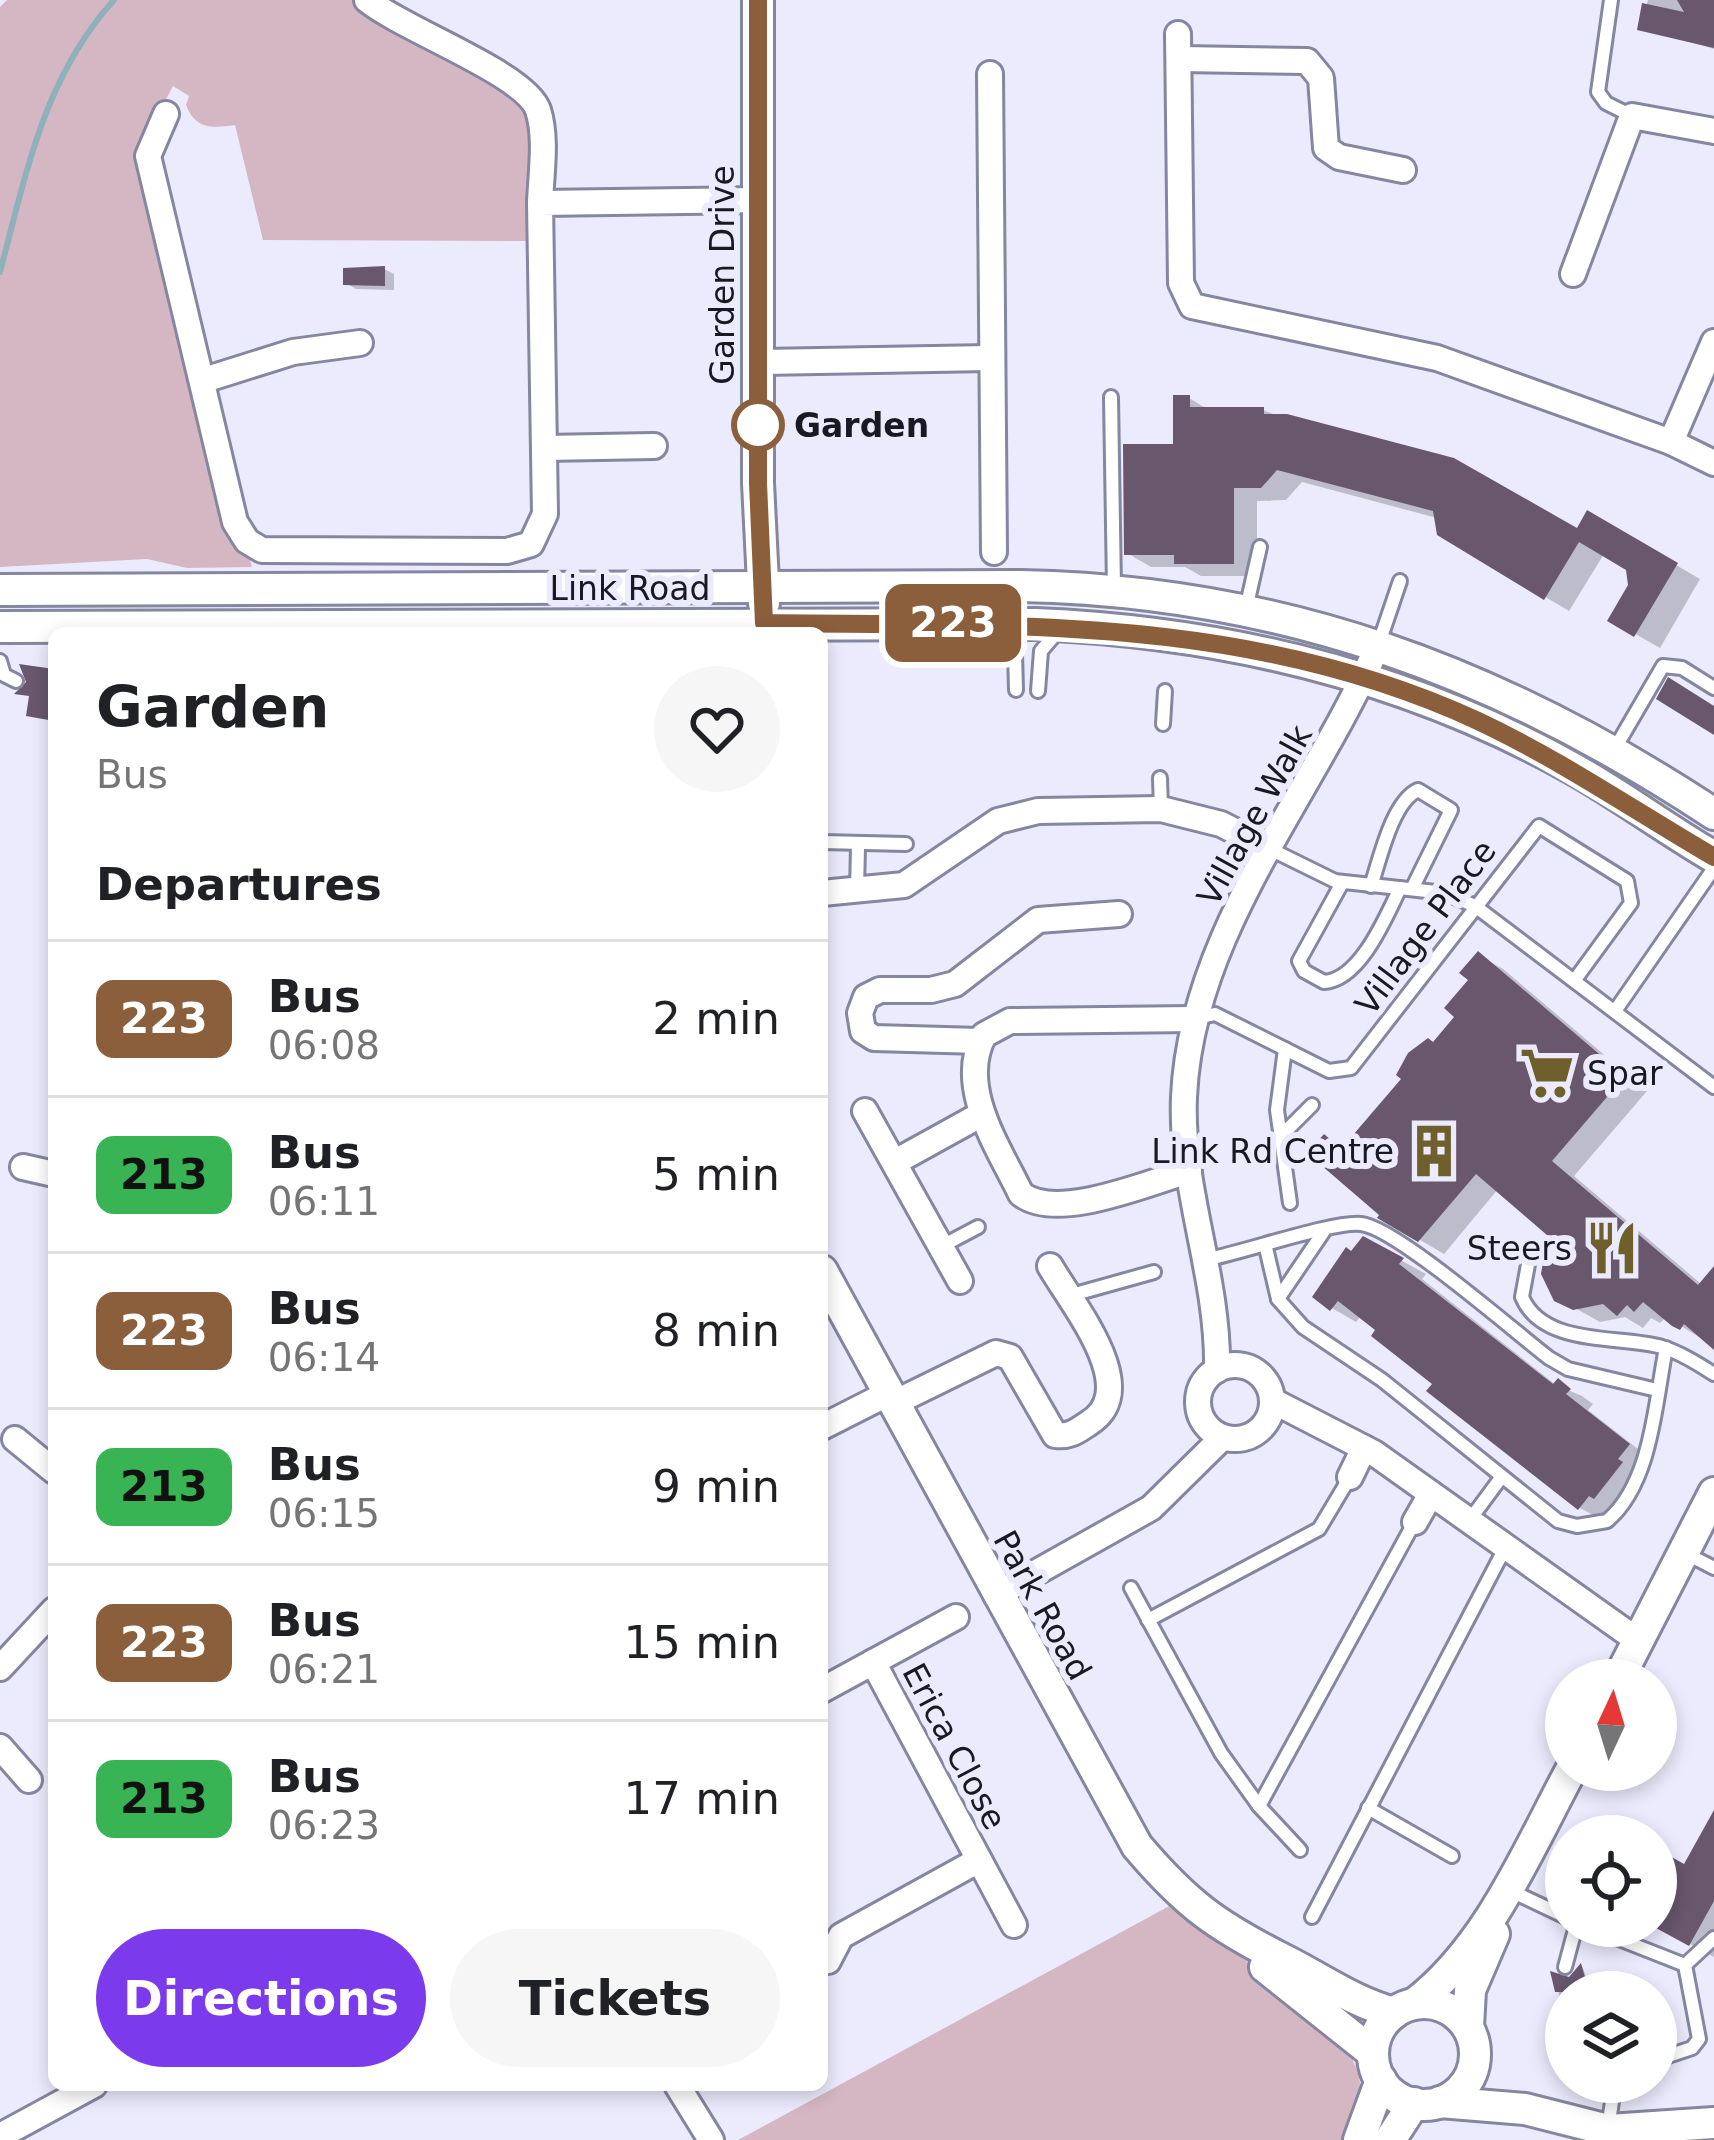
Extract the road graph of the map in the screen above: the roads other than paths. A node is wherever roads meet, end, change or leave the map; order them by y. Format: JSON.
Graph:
{"nodes":[{"id":1,"x":367,"y":0,"type":"edge"},
{"id":2,"x":758,"y":0,"type":"edge"},
{"id":3,"x":1611,"y":0,"type":"edge"},
{"id":4,"x":990,"y":74,"type":"dead end"},
{"id":5,"x":166,"y":114,"type":"dead end"},
{"id":6,"x":1632,"y":116,"type":"junction"},
{"id":7,"x":1714,"y":131,"type":"edge"},
{"id":8,"x":1403,"y":170,"type":"dead end"},
{"id":9,"x":758,"y":200,"type":"junction"},
{"id":10,"x":540,"y":203,"type":"junction"},
{"id":11,"x":1574,"y":274,"type":"dead end"},
{"id":12,"x":1714,"y":341,"type":"edge"},
{"id":13,"x":360,"y":343,"type":"dead end"},
{"id":14,"x":990,"y":358,"type":"junction"},
{"id":15,"x":759,"y":362,"type":"junction"},
{"id":16,"x":205,"y":380,"type":"junction"},
{"id":17,"x":1111,"y":397,"type":"dead end"},
{"id":18,"x":1671,"y":442,"type":"junction"},
{"id":19,"x":654,"y":446,"type":"dead end"},
{"id":20,"x":544,"y":448,"type":"junction"},
{"id":21,"x":1714,"y":463,"type":"edge"},
{"id":22,"x":1260,"y":547,"type":"dead end"},
{"id":23,"x":994,"y":552,"type":"dead end"},
{"id":24,"x":1400,"y":581,"type":"dead end"},
{"id":25,"x":763,"y":588,"type":"junction"},
{"id":26,"x":116,"y":589,"type":"junction"},
{"id":27,"x":0,"y":590,"type":"edge"},
{"id":28,"x":1114,"y":591,"type":"junction"},
{"id":29,"x":1245,"y":610,"type":"junction"},
{"id":30,"x":1006,"y":624,"type":"junction"},
{"id":31,"x":1064,"y":625,"type":"junction"},
{"id":32,"x":0,"y":627,"type":"edge"},
{"id":33,"x":116,"y":627,"type":"edge"},
{"id":34,"x":765,"y":627,"type":"edge"},
{"id":35,"x":825,"y":627,"type":"edge"},
{"id":36,"x":48,"y":628,"type":"edge"},
{"id":37,"x":1378,"y":644,"type":"junction"},
{"id":38,"x":0,"y":661,"type":"edge"},
{"id":39,"x":1364,"y":678,"type":"junction"},
{"id":40,"x":16,"y":681,"type":"dead end"},
{"id":41,"x":1714,"y":688,"type":"edge"},
{"id":42,"x":1016,"y":690,"type":"dead end"},
{"id":43,"x":1038,"y":691,"type":"dead end"},
{"id":44,"x":1165,"y":691,"type":"dead end"},
{"id":45,"x":1163,"y":724,"type":"dead end"},
{"id":46,"x":1614,"y":750,"type":"junction"},
{"id":47,"x":1160,"y":778,"type":"dead end"},
{"id":48,"x":1161,"y":808,"type":"junction"},
{"id":49,"x":1714,"y":814,"type":"edge"},
{"id":50,"x":828,"y":843,"type":"edge"},
{"id":51,"x":906,"y":844,"type":"dead end"},
{"id":52,"x":858,"y":847,"type":"junction"},
{"id":53,"x":1270,"y":849,"type":"junction"},
{"id":54,"x":1714,"y":857,"type":"edge"},
{"id":55,"x":1714,"y":868,"type":"edge"},
{"id":56,"x":1342,"y":883,"type":"junction"},
{"id":57,"x":1371,"y":886,"type":"junction"},
{"id":58,"x":1406,"y":889,"type":"junction"},
{"id":59,"x":857,"y":892,"type":"junction"},
{"id":60,"x":828,"y":893,"type":"edge"},
{"id":61,"x":1475,"y":906,"type":"junction"},
{"id":62,"x":1119,"y":914,"type":"dead end"},
{"id":63,"x":1574,"y":981,"type":"junction"},
{"id":64,"x":1615,"y":1011,"type":"junction"},
{"id":65,"x":1194,"y":1019,"type":"junction"},
{"id":66,"x":980,"y":1041,"type":"junction"},
{"id":67,"x":1285,"y":1049,"type":"junction"},
{"id":68,"x":1714,"y":1087,"type":"edge"},
{"id":69,"x":1312,"y":1106,"type":"dead end"},
{"id":70,"x":865,"y":1111,"type":"dead end"},
{"id":71,"x":982,"y":1114,"type":"junction"},
{"id":72,"x":1280,"y":1137,"type":"junction"},
{"id":73,"x":897,"y":1161,"type":"junction"},
{"id":74,"x":23,"y":1167,"type":"dead end"},
{"id":75,"x":1189,"y":1171,"type":"junction"},
{"id":76,"x":48,"y":1173,"type":"edge"},
{"id":77,"x":1290,"y":1203,"type":"dead end"},
{"id":78,"x":978,"y":1227,"type":"dead end"},
{"id":79,"x":1324,"y":1230,"type":"junction"},
{"id":80,"x":942,"y":1246,"type":"junction"},
{"id":81,"x":1266,"y":1248,"type":"junction"},
{"id":82,"x":1529,"y":1258,"type":"dead end"},
{"id":83,"x":1208,"y":1259,"type":"junction"},
{"id":84,"x":1050,"y":1266,"type":"dead end"},
{"id":85,"x":1154,"y":1272,"type":"dead end"},
{"id":86,"x":960,"y":1281,"type":"dead end"},
{"id":87,"x":828,"y":1282,"type":"edge"},
{"id":88,"x":1067,"y":1296,"type":"junction"},
{"id":89,"x":1278,"y":1299,"type":"junction"},
{"id":90,"x":1666,"y":1348,"type":"junction"},
{"id":91,"x":1229,"y":1368,"type":"junction"},
{"id":92,"x":1714,"y":1374,"type":"edge"},
{"id":93,"x":1657,"y":1390,"type":"junction"},
{"id":94,"x":890,"y":1399,"type":"junction"},
{"id":95,"x":1269,"y":1413,"type":"junction"},
{"id":96,"x":828,"y":1425,"type":"edge"},
{"id":97,"x":1213,"y":1431,"type":"junction"},
{"id":98,"x":15,"y":1438,"type":"dead end"},
{"id":99,"x":1364,"y":1448,"type":"junction"},
{"id":100,"x":48,"y":1466,"type":"edge"},
{"id":101,"x":1350,"y":1477,"type":"joint"},
{"id":102,"x":1500,"y":1478,"type":"junction"},
{"id":103,"x":1714,"y":1493,"type":"edge"},
{"id":104,"x":1432,"y":1494,"type":"junction"},
{"id":105,"x":1415,"y":1522,"type":"joint"},
{"id":106,"x":1468,"y":1523,"type":"junction"},
{"id":107,"x":1504,"y":1550,"type":"junction"},
{"id":108,"x":1682,"y":1552,"type":"junction"},
{"id":109,"x":1714,"y":1568,"type":"edge"},
{"id":110,"x":1131,"y":1588,"type":"dead end"},
{"id":111,"x":996,"y":1595,"type":"junction"},
{"id":112,"x":48,"y":1616,"type":"edge"},
{"id":113,"x":956,"y":1617,"type":"dead end"},
{"id":114,"x":1148,"y":1620,"type":"junction"},
{"id":115,"x":1637,"y":1640,"type":"junction"},
{"id":116,"x":1628,"y":1659,"type":"edge"},
{"id":117,"x":873,"y":1662,"type":"junction"},
{"id":118,"x":0,"y":1668,"type":"edge"},
{"id":119,"x":828,"y":1687,"type":"edge"},
{"id":120,"x":0,"y":1747,"type":"edge"},
{"id":121,"x":29,"y":1780,"type":"dead end"},
{"id":122,"x":1560,"y":1791,"type":"edge"},
{"id":123,"x":1258,"y":1805,"type":"junction"},
{"id":124,"x":1368,"y":1808,"type":"junction"},
{"id":125,"x":1300,"y":1850,"type":"dead end"},
{"id":126,"x":1452,"y":1856,"type":"dead end"},
{"id":127,"x":979,"y":1860,"type":"junction"},
{"id":128,"x":1511,"y":1884,"type":"junction"},
{"id":129,"x":1545,"y":1904,"type":"edge"},
{"id":130,"x":1312,"y":1917,"type":"dead end"},
{"id":131,"x":1014,"y":1925,"type":"dead end"},
{"id":132,"x":1714,"y":1938,"type":"edge"},
{"id":133,"x":1241,"y":1942,"type":"junction"},
{"id":134,"x":1570,"y":1947,"type":"edge"},
{"id":135,"x":1639,"y":1947,"type":"edge"},
{"id":136,"x":828,"y":1960,"type":"dead end"},
{"id":137,"x":1685,"y":1965,"type":"junction"},
{"id":138,"x":1565,"y":1967,"type":"dead end"},
{"id":139,"x":1404,"y":2008,"type":"junction"},
{"id":140,"x":1471,"y":2038,"type":"junction"},
{"id":141,"x":1677,"y":2053,"type":"edge"},
{"id":142,"x":1377,"y":2066,"type":"junction"},
{"id":143,"x":83,"y":2091,"type":"edge"},
{"id":144,"x":681,"y":2091,"type":"edge"},
{"id":145,"x":1427,"y":2103,"type":"junction"},
{"id":146,"x":1611,"y":2103,"type":"edge"},
{"id":147,"x":1525,"y":2109,"type":"junction"},
{"id":148,"x":1714,"y":2123,"type":"edge"},
{"id":149,"x":1606,"y":2135,"type":"edge"},
{"id":150,"x":0,"y":2136,"type":"edge"},
{"id":151,"x":711,"y":2140,"type":"edge"},
{"id":152,"x":1359,"y":2140,"type":"edge"},
{"id":153,"x":1390,"y":2140,"type":"edge"}],
"edges":[{"from":1,"to":10,"type":"street"},
{"from":2,"to":9,"type":"street","name":"Garden Drive"},
{"from":3,"to":6,"type":"lane"},
{"from":4,"to":14,"type":"street"},
{"from":5,"to":16,"type":"street"},
{"from":6,"to":7,"type":"street"},
{"from":6,"to":11,"type":"street"},
{"from":8,"to":18,"type":"street"},
{"from":9,"to":10,"type":"street"},
{"from":9,"to":15,"type":"street","name":"Garden Drive"},
{"from":10,"to":20,"type":"street"},
{"from":12,"to":18,"type":"street"},
{"from":13,"to":16,"type":"street"},
{"from":14,"to":15,"type":"street"},
{"from":14,"to":23,"type":"street"},
{"from":15,"to":25,"type":"street","name":"Garden Drive"},
{"from":16,"to":20,"type":"street"},
{"from":17,"to":28,"type":"lane"},
{"from":18,"to":21,"type":"street"},
{"from":19,"to":20,"type":"street"},
{"from":22,"to":29,"type":"lane"},
{"from":24,"to":37,"type":"lane"},
{"from":25,"to":26,"type":"street","name":"Link Road"},
{"from":25,"to":28,"type":"street","name":"Link Road"},
{"from":25,"to":34,"type":"street","name":"Garden Drive"},
{"from":26,"to":27,"type":"street","name":"Link Road"},
{"from":26,"to":33,"type":"lane"},
{"from":28,"to":29,"type":"street","name":"Link Road"},
{"from":29,"to":37,"type":"street","name":"Link Road"},
{"from":30,"to":31,"type":"street","name":"Link Road"},
{"from":30,"to":35,"type":"street","name":"Link Road"},
{"from":30,"to":42,"type":"lane"},
{"from":31,"to":39,"type":"street","name":"Link Road"},
{"from":31,"to":43,"type":"lane"},
{"from":32,"to":36,"type":"street","name":"Link Road"},
{"from":37,"to":39,"type":"street","name":"Village Walk"},
{"from":37,"to":46,"type":"street","name":"Link Road"},
{"from":38,"to":40,"type":"lane"},
{"from":39,"to":53,"type":"street","name":"Village Walk"},
{"from":39,"to":54,"type":"street","name":"Link Road"},
{"from":41,"to":46,"type":"lane"},
{"from":44,"to":45,"type":"lane"},
{"from":46,"to":49,"type":"street","name":"Link Road"},
{"from":47,"to":48,"type":"lane"},
{"from":48,"to":53,"type":"street"},
{"from":48,"to":59,"type":"street"},
{"from":50,"to":52,"type":"lane"},
{"from":51,"to":52,"type":"lane"},
{"from":52,"to":59,"type":"lane"},
{"from":53,"to":56,"type":"lane"},
{"from":53,"to":65,"type":"street","name":"Village Walk"},
{"from":55,"to":64,"type":"lane"},
{"from":56,"to":57,"type":"lane"},
{"from":56,"to":58,"type":"lane"},
{"from":57,"to":58,"type":"lane"},
{"from":57,"to":58,"type":"lane"},
{"from":58,"to":61,"type":"lane"},
{"from":59,"to":60,"type":"street"},
{"from":61,"to":63,"type":"lane"},
{"from":61,"to":63,"type":"lane","name":"Village Place"},
{"from":61,"to":67,"type":"lane","name":"Village Place"},
{"from":62,"to":66,"type":"street"},
{"from":63,"to":64,"type":"lane"},
{"from":64,"to":68,"type":"lane"},
{"from":65,"to":66,"type":"street"},
{"from":65,"to":67,"type":"lane"},
{"from":65,"to":75,"type":"street","name":"Village Walk"},
{"from":66,"to":71,"type":"street"},
{"from":67,"to":72,"type":"lane"},
{"from":69,"to":72,"type":"lane"},
{"from":70,"to":73,"type":"street"},
{"from":71,"to":73,"type":"street"},
{"from":71,"to":75,"type":"street"},
{"from":72,"to":77,"type":"lane"},
{"from":73,"to":80,"type":"street"},
{"from":74,"to":76,"type":"street"},
{"from":75,"to":83,"type":"street","name":"Village Walk"},
{"from":78,"to":80,"type":"lane"},
{"from":79,"to":81,"type":"lane"},
{"from":79,"to":89,"type":"lane"},
{"from":79,"to":93,"type":"lane"},
{"from":80,"to":86,"type":"street"},
{"from":81,"to":83,"type":"lane"},
{"from":81,"to":89,"type":"lane"},
{"from":82,"to":90,"type":"lane"},
{"from":83,"to":91,"type":"street","name":"Village Walk"},
{"from":84,"to":88,"type":"street"},
{"from":85,"to":88,"type":"lane"},
{"from":87,"to":94,"type":"street","name":"Park Road"},
{"from":88,"to":94,"type":"street"},
{"from":89,"to":102,"type":"lane"},
{"from":90,"to":92,"type":"lane"},
{"from":90,"to":93,"type":"lane"},
{"from":91,"to":95,"type":"street"},
{"from":91,"to":97,"type":"street"},
{"from":93,"to":102,"type":"lane"},
{"from":94,"to":96,"type":"street"},
{"from":94,"to":111,"type":"street","name":"Park Road"},
{"from":95,"to":97,"type":"street"},
{"from":95,"to":99,"type":"street"},
{"from":97,"to":111,"type":"street"},
{"from":98,"to":100,"type":"street"},
{"from":99,"to":101,"type":"street"},
{"from":99,"to":104,"type":"street"},
{"from":101,"to":114,"type":"lane"},
{"from":102,"to":106,"type":"lane"},
{"from":103,"to":108,"type":"street"},
{"from":104,"to":105,"type":"street"},
{"from":104,"to":106,"type":"street"},
{"from":105,"to":123,"type":"lane"},
{"from":106,"to":107,"type":"street"},
{"from":107,"to":115,"type":"street"},
{"from":107,"to":124,"type":"lane"},
{"from":108,"to":109,"type":"lane"},
{"from":108,"to":115,"type":"street"},
{"from":110,"to":114,"type":"lane"},
{"from":111,"to":133,"type":"street","name":"Park Road"},
{"from":112,"to":118,"type":"street"},
{"from":113,"to":117,"type":"street"},
{"from":114,"to":123,"type":"lane"},
{"from":115,"to":116,"type":"street"},
{"from":117,"to":119,"type":"street"},
{"from":117,"to":127,"type":"street","name":"Erica Close"},
{"from":120,"to":121,"type":"street"},
{"from":122,"to":128,"type":"street"},
{"from":123,"to":125,"type":"lane"},
{"from":124,"to":126,"type":"lane"},
{"from":124,"to":130,"type":"lane"},
{"from":127,"to":131,"type":"street","name":"Erica Close"},
{"from":127,"to":136,"type":"street","name":"Erica Close"},
{"from":128,"to":129,"type":"lane"},
{"from":128,"to":139,"type":"street"},
{"from":128,"to":140,"type":"street"},
{"from":132,"to":137,"type":"lane"},
{"from":133,"to":139,"type":"street","name":"Park Road"},
{"from":133,"to":142,"type":"street","name":"Park Road"},
{"from":134,"to":138,"type":"lane"},
{"from":135,"to":137,"type":"lane"},
{"from":137,"to":141,"type":"lane"},
{"from":139,"to":140,"type":"street"},
{"from":139,"to":142,"type":"street"},
{"from":140,"to":145,"type":"street"},
{"from":140,"to":147,"type":"street"},
{"from":142,"to":145,"type":"street"},
{"from":142,"to":152,"type":"street"},
{"from":143,"to":150,"type":"street"},
{"from":144,"to":151,"type":"street"},
{"from":145,"to":147,"type":"street"},
{"from":145,"to":153,"type":"street"},
{"from":146,"to":149,"type":"lane"},
{"from":147,"to":149,"type":"street"},
{"from":148,"to":149,"type":"street"}]}
